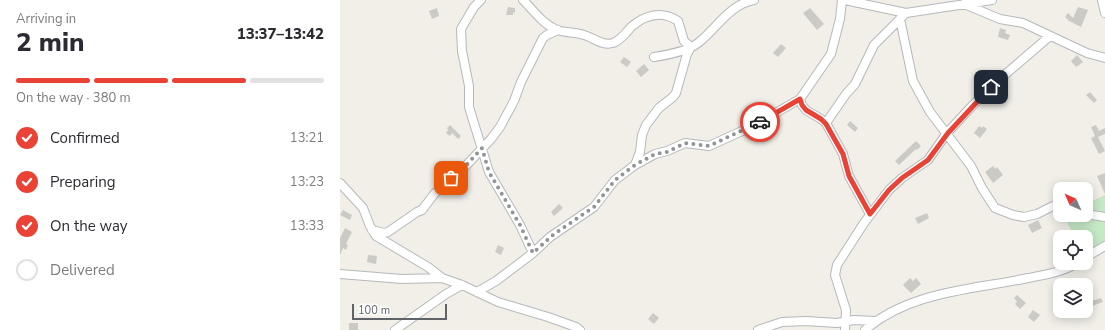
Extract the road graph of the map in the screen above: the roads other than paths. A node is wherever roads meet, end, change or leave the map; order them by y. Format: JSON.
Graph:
{"nodes":[{"id":1,"x":481,"y":0,"type":"edge"},
{"id":2,"x":523,"y":0,"type":"edge"},
{"id":3,"x":754,"y":0,"type":"edge"},
{"id":4,"x":844,"y":0,"type":"edge"},
{"id":5,"x":992,"y":0,"type":"edge"},
{"id":6,"x":1102,"y":0,"type":"edge"},
{"id":7,"x":964,"y":4,"type":"junction"},
{"id":8,"x":1105,"y":12,"type":"edge"},
{"id":9,"x":906,"y":13,"type":"junction"},
{"id":10,"x":900,"y":19,"type":"junction"},
{"id":11,"x":558,"y":30,"type":"junction"},
{"id":12,"x":1050,"y":36,"type":"junction"},
{"id":13,"x":691,"y":47,"type":"junction"},
{"id":14,"x":654,"y":57,"type":"dead end"},
{"id":15,"x":1105,"y":58,"type":"edge"},
{"id":16,"x":800,"y":99,"type":"junction"},
{"id":17,"x":826,"y":124,"type":"junction"},
{"id":18,"x":948,"y":133,"type":"junction"},
{"id":19,"x":482,"y":148,"type":"junction"},
{"id":20,"x":635,"y":165,"type":"junction"},
{"id":21,"x":340,"y":183,"type":"edge"},
{"id":22,"x":1053,"y":206,"type":"edge"},
{"id":23,"x":870,"y":214,"type":"junction"},
{"id":24,"x":1093,"y":215,"type":"edge"},
{"id":25,"x":1105,"y":217,"type":"edge"},
{"id":26,"x":372,"y":230,"type":"junction"},
{"id":27,"x":1105,"y":246,"type":"edge"},
{"id":28,"x":533,"y":253,"type":"junction"},
{"id":29,"x":1093,"y":254,"type":"edge"},
{"id":30,"x":1060,"y":270,"type":"edge"},
{"id":31,"x":340,"y":274,"type":"edge"},
{"id":32,"x":442,"y":278,"type":"junction"},
{"id":33,"x":462,"y":285,"type":"junction"},
{"id":34,"x":477,"y":292,"type":"junction"},
{"id":35,"x":875,"y":321,"type":"junction"},
{"id":36,"x":845,"y":326,"type":"edge"},
{"id":37,"x":395,"y":330,"type":"edge"},
{"id":38,"x":580,"y":330,"type":"edge"},
{"id":39,"x":758,"y":330,"type":"edge"},
{"id":40,"x":865,"y":330,"type":"edge"}],
"edges":[{"from":1,"to":19,"type":"street"},
{"from":2,"to":11,"type":"street"},
{"from":3,"to":13,"type":"street"},
{"from":4,"to":9,"type":"street"},
{"from":4,"to":16,"type":"street"},
{"from":5,"to":7,"type":"street"},
{"from":6,"to":8,"type":"street"},
{"from":7,"to":9,"type":"street"},
{"from":7,"to":12,"type":"street"},
{"from":9,"to":10,"type":"street"},
{"from":10,"to":17,"type":"street"},
{"from":10,"to":18,"type":"street"},
{"from":11,"to":13,"type":"street"},
{"from":11,"to":19,"type":"street"},
{"from":12,"to":15,"type":"street"},
{"from":12,"to":18,"type":"street"},
{"from":13,"to":14,"type":"street"},
{"from":13,"to":20,"type":"street"},
{"from":16,"to":17,"type":"street"},
{"from":16,"to":20,"type":"street"},
{"from":17,"to":23,"type":"street"},
{"from":18,"to":22,"type":"street"},
{"from":18,"to":23,"type":"street"},
{"from":19,"to":26,"type":"street"},
{"from":19,"to":28,"type":"street"},
{"from":20,"to":28,"type":"street"},
{"from":21,"to":26,"type":"street"},
{"from":23,"to":36,"type":"street"},
{"from":24,"to":25,"type":"street"},
{"from":26,"to":32,"type":"street"},
{"from":27,"to":29,"type":"street"},
{"from":28,"to":34,"type":"street"},
{"from":30,"to":35,"type":"street"},
{"from":31,"to":32,"type":"street"},
{"from":32,"to":33,"type":"street"},
{"from":33,"to":34,"type":"street"},
{"from":33,"to":37,"type":"street"},
{"from":34,"to":38,"type":"street"},
{"from":35,"to":36,"type":"street"},
{"from":35,"to":40,"type":"street"},
{"from":36,"to":39,"type":"street"}]}
